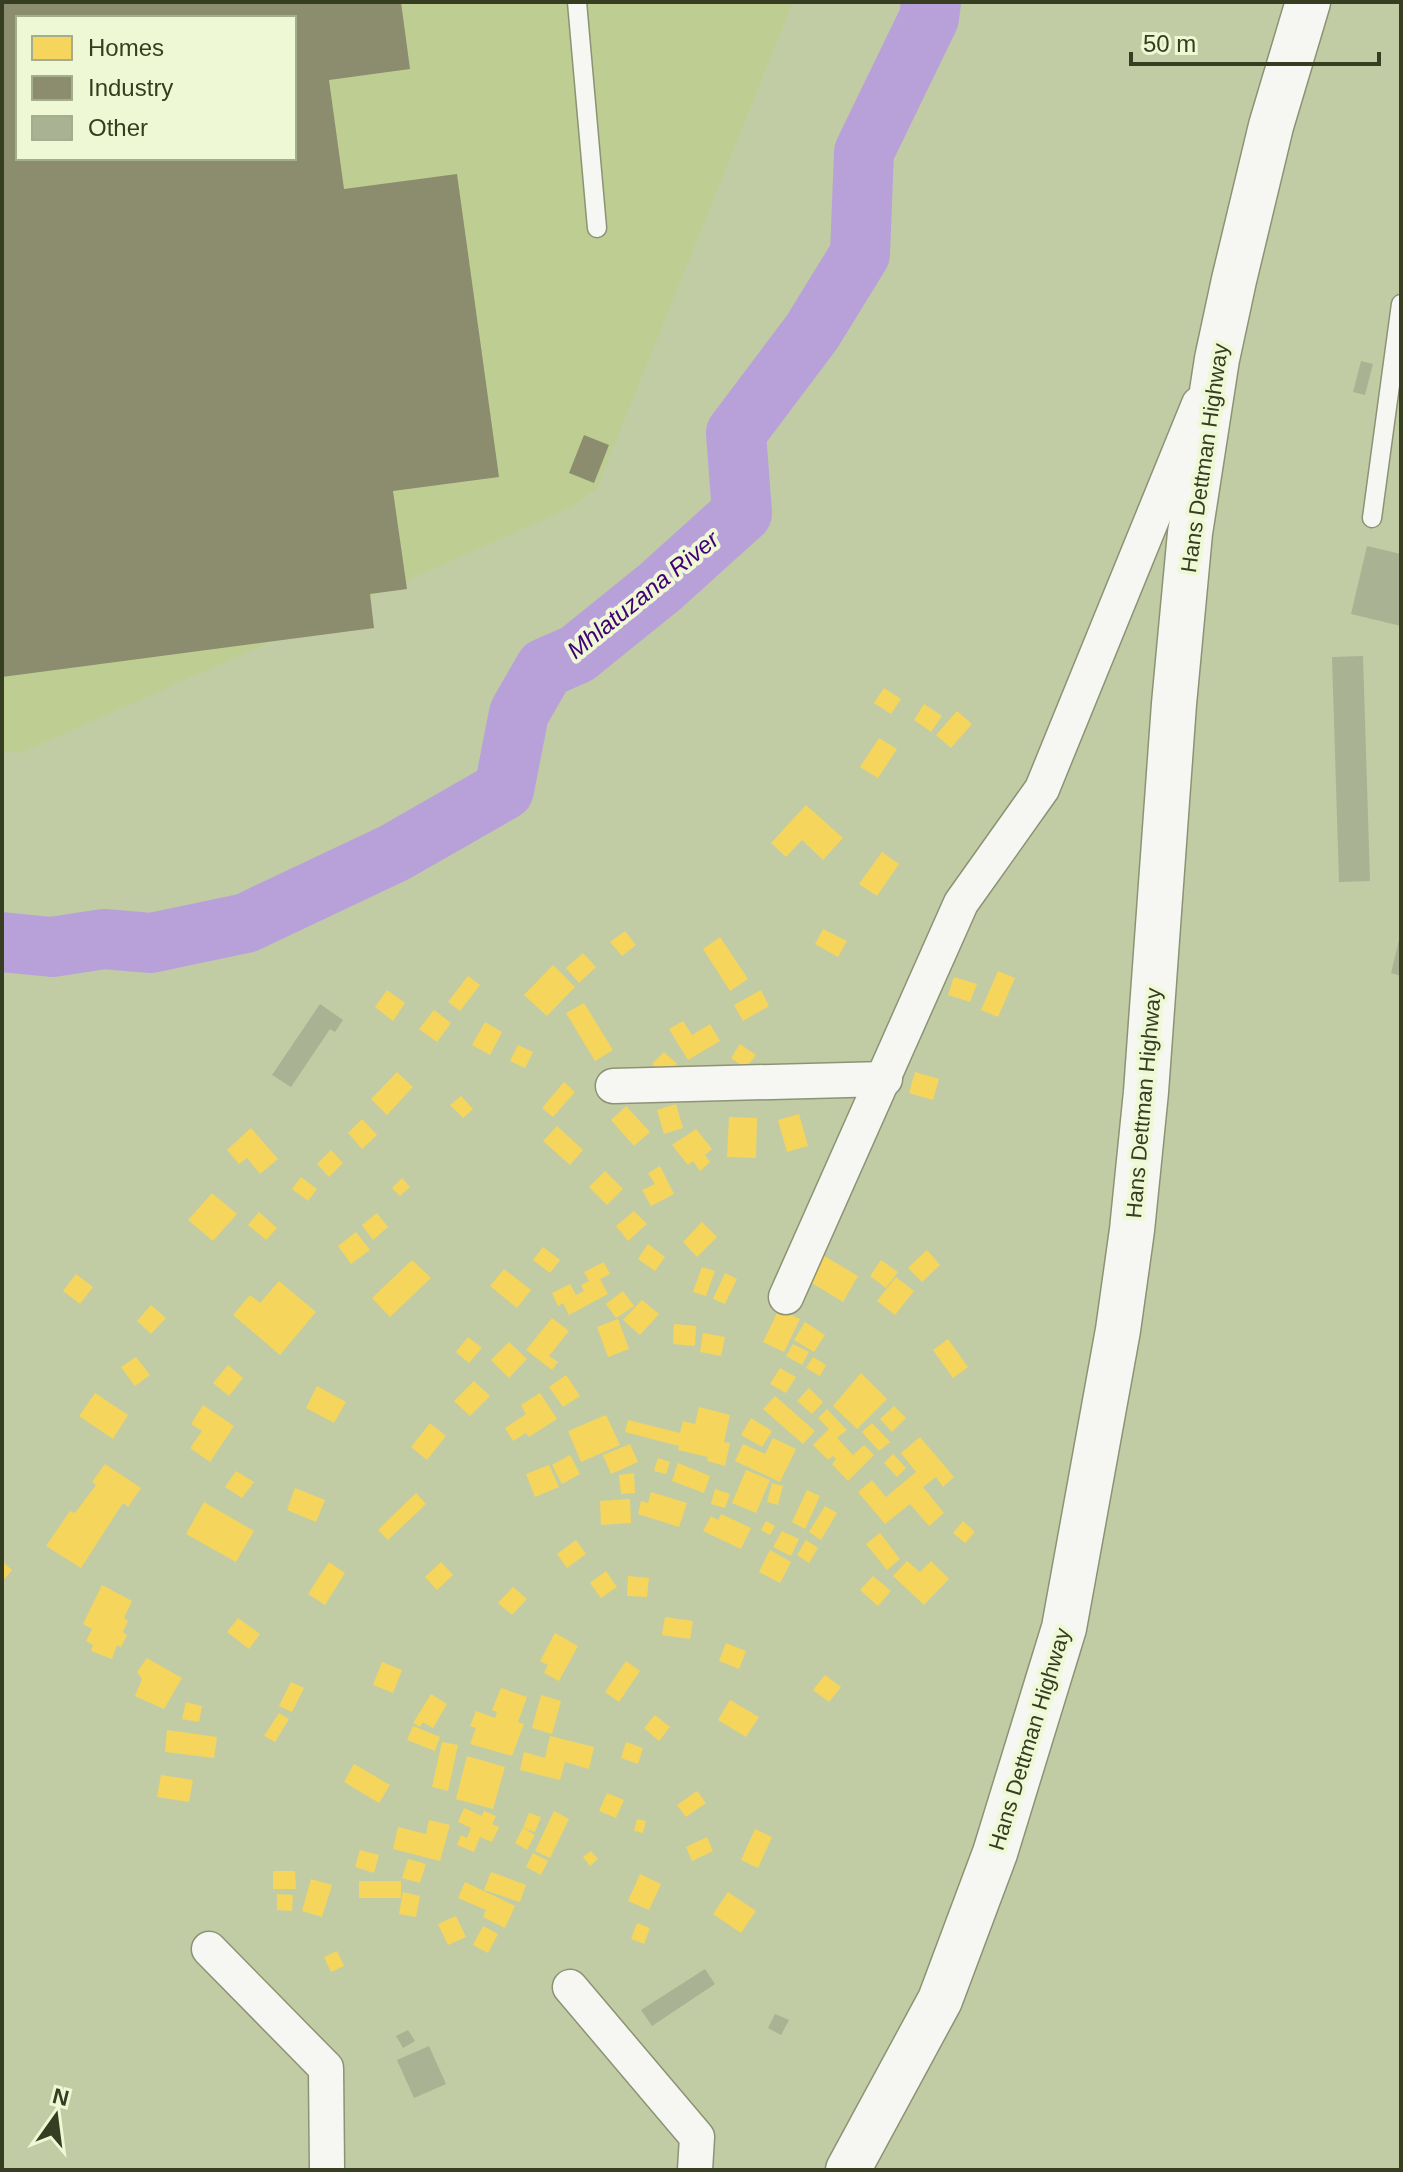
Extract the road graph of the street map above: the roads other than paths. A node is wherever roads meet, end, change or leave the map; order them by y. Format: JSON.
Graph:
{"nodes":[{"id":1,"x":577,"y":2,"type":"edge"},
{"id":2,"x":1308,"y":2,"type":"edge"},
{"id":3,"x":597,"y":228,"type":"dead end"},
{"id":4,"x":1401,"y":304,"type":"edge"},
{"id":5,"x":1217,"y":359,"type":"junction"},
{"id":6,"x":1395,"y":392,"type":"edge"},
{"id":7,"x":1372,"y":518,"type":"dead end"},
{"id":8,"x":885,"y":1079,"type":"junction"},
{"id":9,"x":613,"y":1086,"type":"dead end"},
{"id":10,"x":786,"y":1297,"type":"dead end"},
{"id":11,"x":209,"y":1949,"type":"dead end"},
{"id":12,"x":570,"y":1987,"type":"dead end"},
{"id":13,"x":327,"y":2170,"type":"edge"},
{"id":14,"x":695,"y":2170,"type":"edge"},
{"id":15,"x":848,"y":2170,"type":"edge"}],
"edges":[{"from":1,"to":3,"type":"lane"},
{"from":2,"to":5,"type":"street","name":"Hans Dettman Highway"},
{"from":4,"to":6,"type":"lane"},
{"from":5,"to":8,"type":"street"},
{"from":5,"to":15,"type":"street","name":"Hans Dettman Highway"},
{"from":6,"to":7,"type":"lane"},
{"from":8,"to":9,"type":"street"},
{"from":8,"to":10,"type":"street"},
{"from":11,"to":13,"type":"street"},
{"from":12,"to":14,"type":"street"}]}
